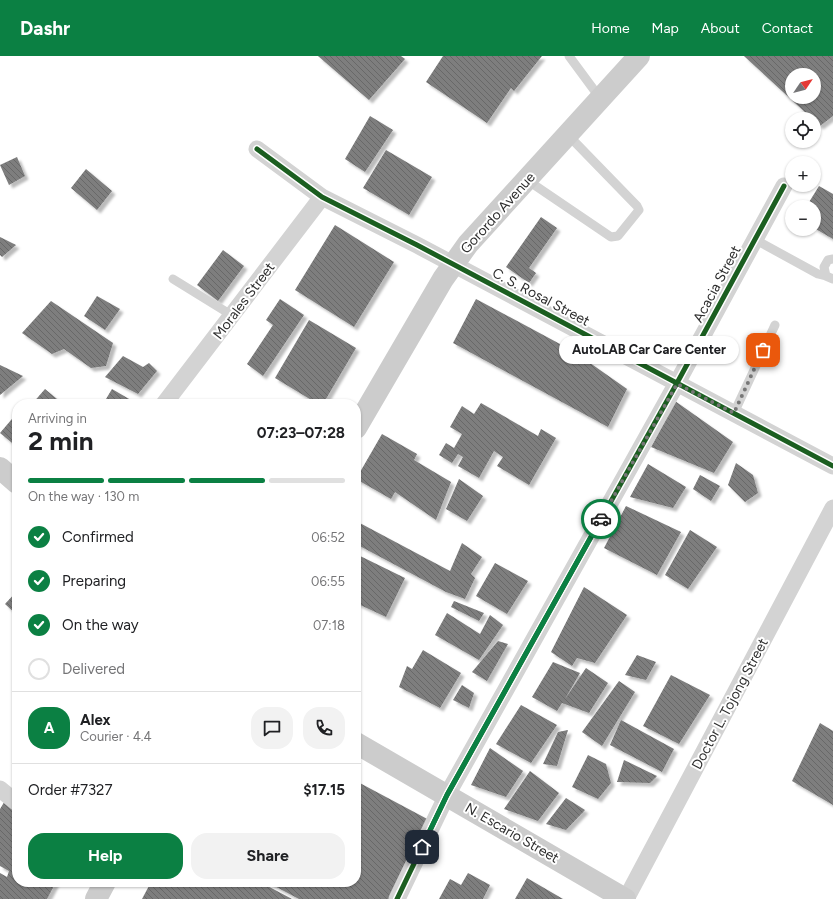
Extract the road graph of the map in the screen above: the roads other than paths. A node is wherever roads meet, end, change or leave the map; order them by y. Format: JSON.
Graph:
{"nodes":[{"id":1,"x":569,"y":56,"type":"edge"},
{"id":2,"x":639,"y":56,"type":"edge"},
{"id":3,"x":600,"y":98,"type":"junction"},
{"id":4,"x":568,"y":135,"type":"junction"},
{"id":5,"x":257,"y":149,"type":"dead end"},
{"id":6,"x":527,"y":180,"type":"junction"},
{"id":7,"x":784,"y":186,"type":"dead end"},
{"id":8,"x":322,"y":197,"type":"junction"},
{"id":9,"x":754,"y":239,"type":"junction"},
{"id":10,"x":833,"y":259,"type":"edge"},
{"id":11,"x":453,"y":264,"type":"junction"},
{"id":12,"x":830,"y":278,"type":"edge"},
{"id":13,"x":173,"y":279,"type":"dead end"},
{"id":14,"x":233,"y":316,"type":"junction"},
{"id":15,"x":775,"y":325,"type":"dead end"},
{"id":16,"x":677,"y":384,"type":"junction"},
{"id":17,"x":168,"y":399,"type":"edge"},
{"id":18,"x":734,"y":413,"type":"junction"},
{"id":19,"x":361,"y":420,"type":"edge"},
{"id":20,"x":833,"y":466,"type":"edge"},
{"id":21,"x":0,"y":468,"type":"edge"},
{"id":22,"x":12,"y":479,"type":"edge"},
{"id":23,"x":833,"y":508,"type":"edge"},
{"id":24,"x":361,"y":746,"type":"edge"},
{"id":25,"x":0,"y":789,"type":"edge"},
{"id":26,"x":447,"y":795,"type":"junction"},
{"id":27,"x":12,"y":799,"type":"edge"},
{"id":28,"x":102,"y":887,"type":"edge"},
{"id":29,"x":96,"y":899,"type":"edge"},
{"id":30,"x":397,"y":899,"type":"edge"},
{"id":31,"x":626,"y":899,"type":"edge"}],
"edges":[{"from":1,"to":3,"type":"lane"},
{"from":2,"to":3,"type":"main road","name":"Gorordo Avenue"},
{"from":3,"to":4,"type":"main road","name":"Gorordo Avenue"},
{"from":4,"to":6,"type":"main road","name":"Gorordo Avenue"},
{"from":4,"to":6,"type":"lane"},
{"from":5,"to":8,"type":"street","name":"C. S. Rosal Street"},
{"from":6,"to":11,"type":"main road","name":"Gorordo Avenue"},
{"from":7,"to":9,"type":"street","name":"Acacia Street"},
{"from":8,"to":11,"type":"street","name":"C. S. Rosal Street"},
{"from":8,"to":14,"type":"street","name":"Morales Street"},
{"from":9,"to":12,"type":"lane"},
{"from":9,"to":16,"type":"street","name":"Acacia Street"},
{"from":10,"to":12,"type":"lane"},
{"from":11,"to":16,"type":"street","name":"C. S. Rosal Street"},
{"from":11,"to":19,"type":"main road","name":"Gorordo Avenue"},
{"from":13,"to":14,"type":"lane"},
{"from":14,"to":17,"type":"street","name":"Morales Street"},
{"from":15,"to":18,"type":"lane"},
{"from":16,"to":18,"type":"street","name":"C. S. Rosal Street"},
{"from":16,"to":26,"type":"street","name":"Acacia Street"},
{"from":18,"to":20,"type":"street","name":"C. S. Rosal Street"},
{"from":21,"to":22,"type":"main road"},
{"from":23,"to":31,"type":"street","name":"Doctor L. Tojong Street"},
{"from":24,"to":26,"type":"main road","name":"N. Escario Street"},
{"from":25,"to":27,"type":"street"},
{"from":26,"to":30,"type":"street","name":"Acacia Street"},
{"from":26,"to":31,"type":"main road","name":"N. Escario Street"},
{"from":28,"to":29,"type":"main road"}]}
